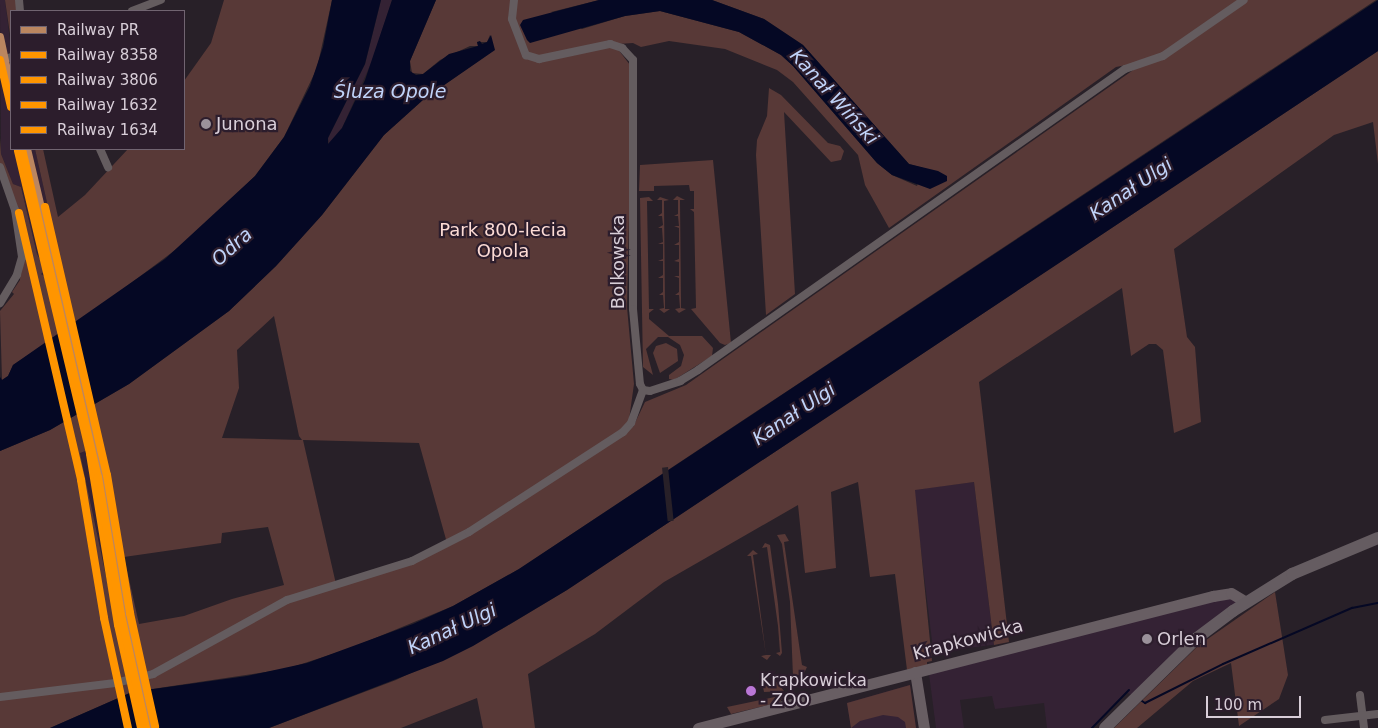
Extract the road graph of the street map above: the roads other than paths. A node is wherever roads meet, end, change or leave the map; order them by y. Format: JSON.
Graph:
{"nodes":[{"id":1,"x":161,"y":0,"type":"edge"},
{"id":2,"x":514,"y":0,"type":"edge"},
{"id":3,"x":1244,"y":0,"type":"edge"},
{"id":4,"x":135,"y":10,"type":"edge"},
{"id":5,"x":100,"y":150,"type":"edge"},
{"id":6,"x":0,"y":167,"type":"edge"},
{"id":7,"x":108,"y":167,"type":"dead end"},
{"id":8,"x":0,"y":303,"type":"edge"},
{"id":9,"x":643,"y":390,"type":"junction"},
{"id":10,"x":1378,"y":538,"type":"edge"},
{"id":11,"x":1246,"y":602,"type":"junction"},
{"id":12,"x":915,"y":672,"type":"junction"},
{"id":13,"x":1360,"y":695,"type":"dead end"},
{"id":14,"x":0,"y":697,"type":"edge"},
{"id":15,"x":1378,"y":714,"type":"edge"},
{"id":16,"x":1363,"y":716,"type":"junction"},
{"id":17,"x":1325,"y":720,"type":"dead end"},
{"id":18,"x":698,"y":728,"type":"edge"},
{"id":19,"x":924,"y":728,"type":"edge"},
{"id":20,"x":1105,"y":728,"type":"edge"},
{"id":21,"x":1364,"y":728,"type":"edge"}],
"edges":[{"from":1,"to":4,"type":"street"},
{"from":2,"to":9,"type":"street","name":"Bolkowska"},
{"from":3,"to":9,"type":"street"},
{"from":5,"to":7,"type":"street"},
{"from":6,"to":8,"type":"street"},
{"from":9,"to":14,"type":"street"},
{"from":10,"to":11,"type":"main road"},
{"from":11,"to":12,"type":"street","name":"Krapkowicka"},
{"from":11,"to":20,"type":"main road"},
{"from":12,"to":18,"type":"street","name":"Krapkowicka"},
{"from":12,"to":19,"type":"street"},
{"from":13,"to":16,"type":"street"},
{"from":15,"to":16,"type":"street"},
{"from":16,"to":17,"type":"street"},
{"from":16,"to":21,"type":"street"}]}
